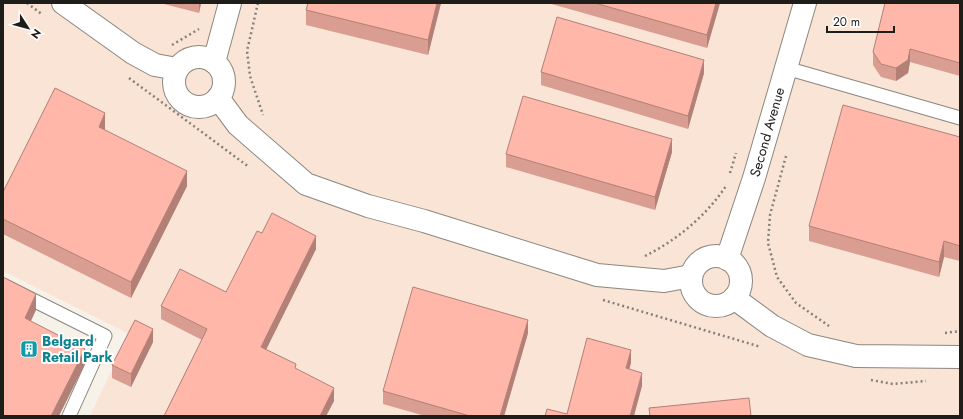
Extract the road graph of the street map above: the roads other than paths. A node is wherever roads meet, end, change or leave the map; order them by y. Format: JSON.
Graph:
{"nodes":[{"id":1,"x":63,"y":3,"type":"edge"},
{"id":2,"x":230,"y":3,"type":"edge"},
{"id":3,"x":805,"y":3,"type":"edge"},
{"id":4,"x":214,"y":62,"type":"junction"},
{"id":5,"x":786,"y":68,"type":"junction"},
{"id":6,"x":178,"y":69,"type":"junction"},
{"id":7,"x":218,"y":98,"type":"junction"},
{"id":8,"x":960,"y":118,"type":"edge"},
{"id":9,"x":727,"y":259,"type":"junction"},
{"id":10,"x":691,"y":276,"type":"junction"},
{"id":11,"x":3,"y":285,"type":"edge"},
{"id":12,"x":734,"y":298,"type":"junction"},
{"id":13,"x":960,"y":357,"type":"edge"},
{"id":14,"x":69,"y":416,"type":"edge"}],
"edges":[{"from":1,"to":6,"type":"street"},
{"from":2,"to":4,"type":"street"},
{"from":3,"to":5,"type":"street","name":"Second Avenue"},
{"from":4,"to":6,"type":"street"},
{"from":4,"to":7,"type":"street"},
{"from":5,"to":8,"type":"lane"},
{"from":5,"to":9,"type":"street","name":"Second Avenue"},
{"from":6,"to":7,"type":"street"},
{"from":7,"to":10,"type":"street"},
{"from":9,"to":10,"type":"street"},
{"from":9,"to":12,"type":"street"},
{"from":10,"to":12,"type":"street"},
{"from":11,"to":14,"type":"lane"},
{"from":12,"to":13,"type":"street"}]}
